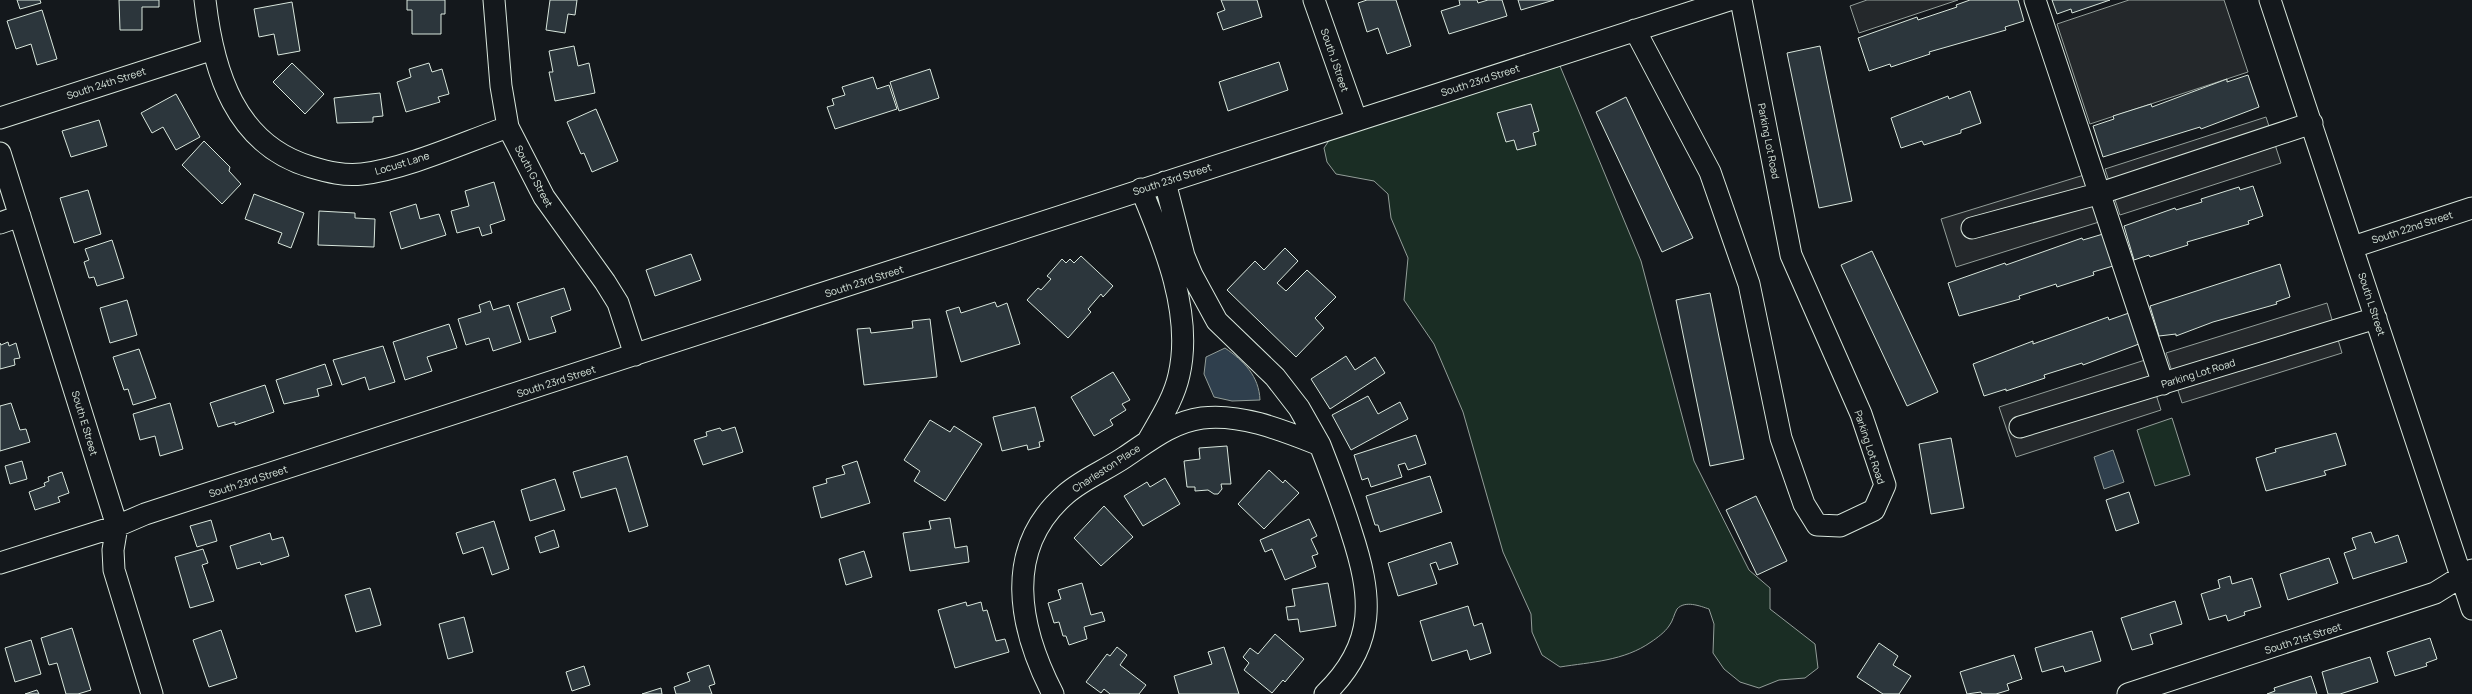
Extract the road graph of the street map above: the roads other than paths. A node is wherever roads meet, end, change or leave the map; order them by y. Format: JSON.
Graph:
{"nodes":[{"id":1,"x":205,"y":0,"type":"edge"},
{"id":2,"x":494,"y":0,"type":"edge"},
{"id":3,"x":1314,"y":0,"type":"edge"},
{"id":4,"x":1729,"y":0,"type":"edge"},
{"id":5,"x":1741,"y":0,"type":"edge"},
{"id":6,"x":2035,"y":0,"type":"edge"},
{"id":7,"x":2270,"y":0,"type":"edge"},
{"id":8,"x":1635,"y":30,"type":"junction"},
{"id":9,"x":212,"y":49,"type":"junction"},
{"id":10,"x":0,"y":118,"type":"edge"},
{"id":11,"x":1356,"y":119,"type":"junction"},
{"id":12,"x":2312,"y":123,"type":"junction"},
{"id":13,"x":508,"y":127,"type":"junction"},
{"id":14,"x":0,"y":153,"type":"edge"},
{"id":15,"x":1164,"y":182,"type":"junction"},
{"id":16,"x":1142,"y":189,"type":"junction"},
{"id":17,"x":2101,"y":193,"type":"junction"},
{"id":18,"x":2472,"y":208,"type":"edge"},
{"id":19,"x":20,"y":216,"type":"junction"},
{"id":20,"x":0,"y":223,"type":"edge"},
{"id":21,"x":1972,"y":228,"type":"dead end"},
{"id":22,"x":2353,"y":247,"type":"junction"},
{"id":23,"x":2376,"y":318,"type":"junction"},
{"id":24,"x":635,"y":355,"type":"junction"},
{"id":25,"x":2163,"y":384,"type":"junction"},
{"id":26,"x":2020,"y":428,"type":"dead end"},
{"id":27,"x":1148,"y":440,"type":"junction"},
{"id":28,"x":1320,"y":445,"type":"junction"},
{"id":29,"x":117,"y":526,"type":"junction"},
{"id":30,"x":0,"y":563,"type":"edge"},
{"id":31,"x":2467,"y":573,"type":"edge"},
{"id":32,"x":2472,"y":609,"type":"edge"},
{"id":33,"x":152,"y":694,"type":"edge"},
{"id":34,"x":1053,"y":694,"type":"edge"},
{"id":35,"x":1325,"y":694,"type":"edge"},
{"id":36,"x":2128,"y":694,"type":"edge"}],
"edges":[{"from":1,"to":9,"type":"street","name":"Locust Lane"},
{"from":2,"to":13,"type":"street","name":"South G Street"},
{"from":3,"to":11,"type":"street","name":"South J Street"},
{"from":4,"to":8,"type":"street","name":"South 23rd Street"},
{"from":5,"to":8,"type":"street","name":"Parking Lot Road"},
{"from":6,"to":17,"type":"street"},
{"from":7,"to":12,"type":"street","name":"South L Street"},
{"from":8,"to":11,"type":"street","name":"South 23rd Street"},
{"from":9,"to":10,"type":"street","name":"South 24th Street"},
{"from":9,"to":13,"type":"street","name":"Locust Lane"},
{"from":11,"to":15,"type":"street","name":"South 23rd Street"},
{"from":12,"to":17,"type":"street"},
{"from":12,"to":22,"type":"street","name":"South L Street"},
{"from":13,"to":24,"type":"street","name":"South G Street"},
{"from":14,"to":19,"type":"street","name":"South E Street"},
{"from":15,"to":16,"type":"street","name":"South 23rd Street"},
{"from":15,"to":28,"type":"street"},
{"from":16,"to":24,"type":"street","name":"South 23rd Street"},
{"from":16,"to":27,"type":"street","name":"Charleston Place"},
{"from":17,"to":21,"type":"street"},
{"from":17,"to":25,"type":"street"},
{"from":18,"to":22,"type":"street","name":"South 22nd Street"},
{"from":19,"to":20,"type":"street"},
{"from":19,"to":29,"type":"street","name":"South E Street"},
{"from":22,"to":23,"type":"street","name":"South L Street"},
{"from":23,"to":25,"type":"street","name":"Parking Lot Road"},
{"from":23,"to":31,"type":"street","name":"South L Street"},
{"from":24,"to":29,"type":"street","name":"South 23rd Street"},
{"from":25,"to":26,"type":"street","name":"Parking Lot Road"},
{"from":27,"to":28,"type":"street","name":"Charleston Place"},
{"from":27,"to":34,"type":"street","name":"Charleston Place"},
{"from":28,"to":35,"type":"street"},
{"from":29,"to":30,"type":"street","name":"South 23rd Street"},
{"from":29,"to":33,"type":"street","name":"South E Street"},
{"from":31,"to":32,"type":"street","name":"South L Street"},
{"from":31,"to":36,"type":"street","name":"South 21st Street"}]}
